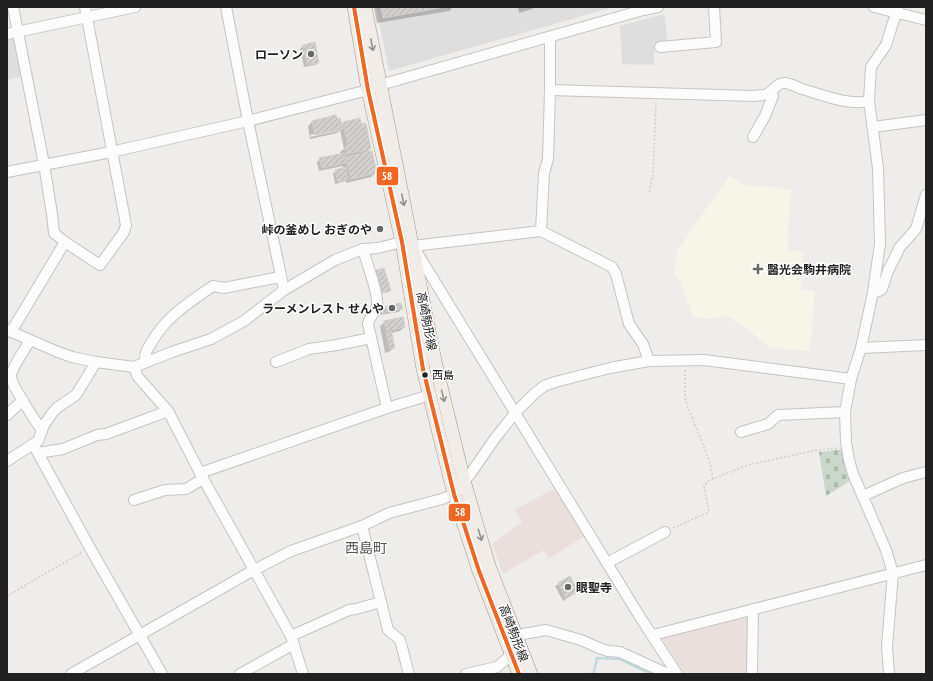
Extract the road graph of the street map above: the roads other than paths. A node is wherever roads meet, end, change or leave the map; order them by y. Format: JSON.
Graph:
{"nodes":[{"id":1,"x":13,"y":7,"type":"edge"},
{"id":2,"x":135,"y":7,"type":"edge"},
{"id":3,"x":226,"y":7,"type":"edge"},
{"id":4,"x":354,"y":7,"type":"edge"},
{"id":5,"x":365,"y":7,"type":"edge"},
{"id":6,"x":658,"y":7,"type":"edge"},
{"id":7,"x":714,"y":7,"type":"edge"},
{"id":8,"x":874,"y":7,"type":"edge"},
{"id":9,"x":642,"y":8,"type":"edge"},
{"id":10,"x":897,"y":10,"type":"edge"},
{"id":11,"x":86,"y":12,"type":"edge"},
{"id":12,"x":926,"y":20,"type":"edge"},
{"id":13,"x":18,"y":32,"type":"junction"},
{"id":14,"x":7,"y":34,"type":"edge"},
{"id":15,"x":550,"y":37,"type":"junction"},
{"id":16,"x":660,"y":47,"type":"dead end"},
{"id":17,"x":374,"y":87,"type":"junction"},
{"id":18,"x":550,"y":90,"type":"junction"},
{"id":19,"x":771,"y":92,"type":"junction"},
{"id":20,"x":870,"y":101,"type":"junction"},
{"id":21,"x":926,"y":120,"type":"edge"},
{"id":22,"x":248,"y":121,"type":"junction"},
{"id":23,"x":873,"y":127,"type":"junction"},
{"id":24,"x":754,"y":137,"type":"dead end"},
{"id":25,"x":111,"y":152,"type":"junction"},
{"id":26,"x":44,"y":164,"type":"junction"},
{"id":27,"x":7,"y":172,"type":"edge"},
{"id":28,"x":926,"y":195,"type":"edge"},
{"id":29,"x":541,"y":231,"type":"junction"},
{"id":30,"x":65,"y":242,"type":"junction"},
{"id":31,"x":407,"y":244,"type":"junction"},
{"id":32,"x":363,"y":249,"type":"junction"},
{"id":33,"x":280,"y":277,"type":"junction"},
{"id":34,"x":284,"y":290,"type":"junction"},
{"id":35,"x":873,"y":292,"type":"junction"},
{"id":36,"x":9,"y":331,"type":"edge"},
{"id":37,"x":371,"y":338,"type":"junction"},
{"id":38,"x":30,"y":340,"type":"junction"},
{"id":39,"x":926,"y":345,"type":"edge"},
{"id":40,"x":861,"y":348,"type":"junction"},
{"id":41,"x":96,"y":362,"type":"junction"},
{"id":42,"x":145,"y":362,"type":"junction"},
{"id":43,"x":276,"y":362,"type":"dead end"},
{"id":44,"x":649,"y":362,"type":"junction"},
{"id":45,"x":134,"y":367,"type":"junction"},
{"id":46,"x":851,"y":379,"type":"junction"},
{"id":47,"x":430,"y":395,"type":"junction"},
{"id":48,"x":23,"y":400,"type":"junction"},
{"id":49,"x":387,"y":408,"type":"junction"},
{"id":50,"x":168,"y":411,"type":"junction"},
{"id":51,"x":516,"y":412,"type":"junction"},
{"id":52,"x":846,"y":412,"type":"junction"},
{"id":53,"x":7,"y":415,"type":"edge"},
{"id":54,"x":42,"y":431,"type":"junction"},
{"id":55,"x":741,"y":432,"type":"dead end"},
{"id":56,"x":36,"y":449,"type":"junction"},
{"id":57,"x":7,"y":461,"type":"edge"},
{"id":58,"x":926,"y":472,"type":"edge"},
{"id":59,"x":202,"y":476,"type":"junction"},
{"id":60,"x":464,"y":481,"type":"junction"},
{"id":61,"x":454,"y":494,"type":"junction"},
{"id":62,"x":863,"y":496,"type":"junction"},
{"id":63,"x":134,"y":500,"type":"dead end"},
{"id":64,"x":362,"y":526,"type":"junction"},
{"id":65,"x":665,"y":532,"type":"road end"},
{"id":66,"x":607,"y":563,"type":"junction"},
{"id":67,"x":926,"y":565,"type":"edge"},
{"id":68,"x":254,"y":570,"type":"junction"},
{"id":69,"x":893,"y":573,"type":"junction"},
{"id":70,"x":381,"y":602,"type":"junction"},
{"id":71,"x":753,"y":609,"type":"junction"},
{"id":72,"x":140,"y":635,"type":"junction"},
{"id":73,"x":653,"y":635,"type":"junction"},
{"id":74,"x":516,"y":637,"type":"junction"},
{"id":75,"x":292,"y":640,"type":"junction"},
{"id":76,"x":511,"y":655,"type":"junction"},
{"id":77,"x":71,"y":674,"type":"edge"},
{"id":78,"x":162,"y":674,"type":"edge"},
{"id":79,"x":240,"y":674,"type":"edge"},
{"id":80,"x":303,"y":674,"type":"edge"},
{"id":81,"x":409,"y":674,"type":"edge"},
{"id":82,"x":466,"y":674,"type":"edge"},
{"id":83,"x":519,"y":674,"type":"edge"},
{"id":84,"x":531,"y":674,"type":"edge"},
{"id":85,"x":668,"y":674,"type":"edge"},
{"id":86,"x":677,"y":674,"type":"edge"},
{"id":87,"x":752,"y":674,"type":"edge"},
{"id":88,"x":889,"y":674,"type":"edge"}],
"edges":[{"from":1,"to":13,"type":"street"},
{"from":2,"to":11,"type":"street"},
{"from":3,"to":22,"type":"street"},
{"from":4,"to":17,"type":"main road","name":"高崎駒形線"},
{"from":5,"to":17,"type":"main road","name":"高崎駒形線","one_way":true},
{"from":6,"to":9,"type":"street"},
{"from":7,"to":16,"type":"street"},
{"from":8,"to":10,"type":"street"},
{"from":9,"to":15,"type":"street"},
{"from":10,"to":12,"type":"street"},
{"from":10,"to":20,"type":"street"},
{"from":11,"to":13,"type":"street"},
{"from":11,"to":25,"type":"street"},
{"from":13,"to":14,"type":"street"},
{"from":13,"to":26,"type":"street"},
{"from":15,"to":17,"type":"street"},
{"from":15,"to":18,"type":"street"},
{"from":17,"to":22,"type":"street"},
{"from":17,"to":31,"type":"main road","name":"高崎駒形線"},
{"from":18,"to":19,"type":"street"},
{"from":18,"to":29,"type":"street"},
{"from":19,"to":20,"type":"street"},
{"from":19,"to":24,"type":"street"},
{"from":20,"to":23,"type":"street"},
{"from":21,"to":23,"type":"street"},
{"from":22,"to":25,"type":"street"},
{"from":22,"to":33,"type":"street"},
{"from":23,"to":35,"type":"street"},
{"from":25,"to":26,"type":"street"},
{"from":25,"to":30,"type":"street"},
{"from":26,"to":27,"type":"street"},
{"from":26,"to":30,"type":"street"},
{"from":28,"to":35,"type":"street"},
{"from":29,"to":31,"type":"street"},
{"from":29,"to":44,"type":"street"},
{"from":30,"to":36,"type":"street"},
{"from":31,"to":32,"type":"street"},
{"from":31,"to":47,"type":"main road","name":"高崎駒形線"},
{"from":31,"to":51,"type":"street"},
{"from":31,"to":60,"type":"main road","name":"高崎駒形線","one_way":true},
{"from":32,"to":34,"type":"street"},
{"from":32,"to":37,"type":"street"},
{"from":33,"to":34,"type":"street"},
{"from":33,"to":42,"type":"street"},
{"from":34,"to":42,"type":"street"},
{"from":35,"to":40,"type":"street"},
{"from":36,"to":38,"type":"street"},
{"from":37,"to":43,"type":"street"},
{"from":37,"to":49,"type":"street"},
{"from":38,"to":41,"type":"street"},
{"from":38,"to":48,"type":"street"},
{"from":39,"to":40,"type":"street"},
{"from":40,"to":46,"type":"street"},
{"from":41,"to":45,"type":"street"},
{"from":41,"to":54,"type":"street"},
{"from":42,"to":45,"type":"street"},
{"from":44,"to":46,"type":"street"},
{"from":44,"to":51,"type":"street"},
{"from":45,"to":50,"type":"street"},
{"from":46,"to":52,"type":"street"},
{"from":47,"to":49,"type":"street"},
{"from":47,"to":61,"type":"main road","name":"高崎駒形線"},
{"from":48,"to":53,"type":"street"},
{"from":48,"to":54,"type":"street"},
{"from":49,"to":59,"type":"street"},
{"from":50,"to":56,"type":"street"},
{"from":50,"to":59,"type":"street"},
{"from":51,"to":60,"type":"street"},
{"from":51,"to":66,"type":"street"},
{"from":52,"to":55,"type":"street"},
{"from":52,"to":62,"type":"street"},
{"from":54,"to":56,"type":"street"},
{"from":56,"to":57,"type":"street"},
{"from":56,"to":72,"type":"street"},
{"from":58,"to":62,"type":"street"},
{"from":59,"to":63,"type":"street"},
{"from":59,"to":68,"type":"street"},
{"from":60,"to":61,"type":"street"},
{"from":60,"to":74,"type":"main road","name":"高崎駒形線","one_way":true},
{"from":61,"to":64,"type":"street"},
{"from":61,"to":76,"type":"main road","name":"高崎駒形線"},
{"from":62,"to":69,"type":"street"},
{"from":64,"to":68,"type":"street"},
{"from":64,"to":70,"type":"street"},
{"from":65,"to":66,"type":"street"},
{"from":66,"to":73,"type":"street"},
{"from":67,"to":69,"type":"street"},
{"from":68,"to":72,"type":"street"},
{"from":68,"to":75,"type":"street"},
{"from":69,"to":71,"type":"street"},
{"from":69,"to":88,"type":"street"},
{"from":70,"to":75,"type":"street"},
{"from":70,"to":81,"type":"street"},
{"from":71,"to":73,"type":"street"},
{"from":71,"to":87,"type":"street"},
{"from":72,"to":77,"type":"street"},
{"from":72,"to":78,"type":"street"},
{"from":73,"to":86,"type":"street"},
{"from":74,"to":84,"type":"main road","name":"高崎駒形線"},
{"from":74,"to":85,"type":"street"},
{"from":75,"to":79,"type":"street"},
{"from":75,"to":80,"type":"street"},
{"from":76,"to":82,"type":"street"},
{"from":76,"to":83,"type":"main road","name":"高崎駒形線"}]}
